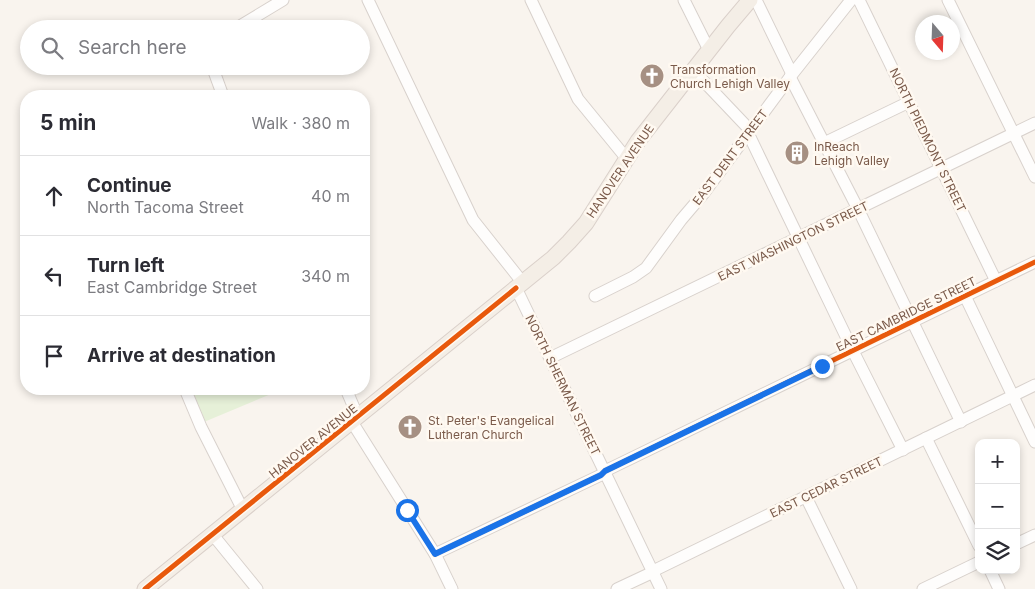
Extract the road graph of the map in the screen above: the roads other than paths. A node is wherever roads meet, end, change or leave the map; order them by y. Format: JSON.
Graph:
{"nodes":[{"id":1,"x":283,"y":0,"type":"edge"},
{"id":2,"x":368,"y":0,"type":"edge"},
{"id":3,"x":531,"y":0,"type":"edge"},
{"id":4,"x":684,"y":0,"type":"edge"},
{"id":5,"x":750,"y":0,"type":"edge"},
{"id":6,"x":756,"y":0,"type":"edge"},
{"id":7,"x":851,"y":0,"type":"edge"},
{"id":8,"x":859,"y":0,"type":"edge"},
{"id":9,"x":948,"y":0,"type":"edge"},
{"id":10,"x":250,"y":20,"type":"edge"},
{"id":11,"x":709,"y":50,"type":"junction"},
{"id":12,"x":693,"y":70,"type":"junction"},
{"id":13,"x":215,"y":75,"type":"edge"},
{"id":14,"x":791,"y":76,"type":"junction"},
{"id":15,"x":221,"y":90,"type":"edge"},
{"id":16,"x":910,"y":102,"type":"junction"},
{"id":17,"x":1035,"y":123,"type":"edge"},
{"id":18,"x":749,"y":131,"type":"junction"},
{"id":19,"x":1013,"y":133,"type":"junction"},
{"id":20,"x":824,"y":144,"type":"junction"},
{"id":21,"x":627,"y":160,"type":"junction"},
{"id":22,"x":941,"y":168,"type":"junction"},
{"id":23,"x":1035,"y":177,"type":"edge"},
{"id":24,"x":858,"y":209,"type":"junction"},
{"id":25,"x":799,"y":237,"type":"junction"},
{"id":26,"x":1035,"y":262,"type":"edge"},
{"id":27,"x":996,"y":281,"type":"junction"},
{"id":28,"x":520,"y":285,"type":"junction"},
{"id":29,"x":595,"y":296,"type":"dead end"},
{"id":30,"x":965,"y":296,"type":"junction"},
{"id":31,"x":912,"y":322,"type":"junction"},
{"id":32,"x":853,"y":351,"type":"junction"},
{"id":33,"x":550,"y":358,"type":"junction"},
{"id":34,"x":1035,"y":385,"type":"edge"},
{"id":35,"x":188,"y":395,"type":"edge"},
{"id":36,"x":348,"y":395,"type":"edge"},
{"id":37,"x":1013,"y":396,"type":"junction"},
{"id":38,"x":355,"y":419,"type":"junction"},
{"id":39,"x":961,"y":422,"type":"junction"},
{"id":40,"x":926,"y":438,"type":"junction"},
{"id":41,"x":1035,"y":442,"type":"edge"},
{"id":42,"x":903,"y":450,"type":"junction"},
{"id":43,"x":605,"y":471,"type":"junction"},
{"id":44,"x":806,"y":497,"type":"junction"},
{"id":45,"x":243,"y":510,"type":"junction"},
{"id":46,"x":213,"y":535,"type":"junction"},
{"id":47,"x":1035,"y":535,"type":"edge"},
{"id":48,"x":975,"y":538,"type":"edge"},
{"id":49,"x":1020,"y":542,"type":"edge"},
{"id":50,"x":435,"y":554,"type":"junction"},
{"id":51,"x":975,"y":564,"type":"edge"},
{"id":52,"x":652,"y":571,"type":"junction"},
{"id":53,"x":992,"y":574,"type":"edge"},
{"id":54,"x":145,"y":589,"type":"edge"},
{"id":55,"x":257,"y":589,"type":"edge"},
{"id":56,"x":452,"y":589,"type":"edge"},
{"id":57,"x":617,"y":589,"type":"edge"},
{"id":58,"x":662,"y":589,"type":"edge"},
{"id":59,"x":851,"y":589,"type":"edge"},
{"id":60,"x":923,"y":589,"type":"edge"},
{"id":61,"x":999,"y":589,"type":"edge"}],
"edges":[{"from":1,"to":10,"type":"street"},
{"from":2,"to":28,"type":"street","name":"NORTH SHERMAN STREET"},
{"from":3,"to":21,"type":"street"},
{"from":4,"to":11,"type":"street"},
{"from":5,"to":11,"type":"main road","name":"HANOVER AVENUE"},
{"from":6,"to":14,"type":"street"},
{"from":7,"to":14,"type":"street","name":"EAST DENT STREET"},
{"from":8,"to":16,"type":"street","name":"NORTH PIEDMONT STREET"},
{"from":9,"to":19,"type":"street"},
{"from":11,"to":12,"type":"main road","name":"HANOVER AVENUE"},
{"from":12,"to":18,"type":"street"},
{"from":12,"to":21,"type":"main road","name":"HANOVER AVENUE"},
{"from":13,"to":15,"type":"street"},
{"from":14,"to":18,"type":"street","name":"EAST DENT STREET"},
{"from":14,"to":20,"type":"street"},
{"from":16,"to":20,"type":"street"},
{"from":16,"to":22,"type":"street","name":"NORTH PIEDMONT STREET"},
{"from":17,"to":19,"type":"street","name":"EAST WASHINGTON STREET"},
{"from":18,"to":25,"type":"street"},
{"from":18,"to":29,"type":"street","name":"EAST DENT STREET"},
{"from":19,"to":22,"type":"street","name":"EAST WASHINGTON STREET"},
{"from":19,"to":23,"type":"street"},
{"from":20,"to":24,"type":"street"},
{"from":21,"to":28,"type":"main road","name":"HANOVER AVENUE"},
{"from":22,"to":24,"type":"street","name":"EAST WASHINGTON STREET"},
{"from":22,"to":27,"type":"street","name":"NORTH PIEDMONT STREET"},
{"from":24,"to":25,"type":"street","name":"EAST WASHINGTON STREET"},
{"from":24,"to":31,"type":"street"},
{"from":25,"to":32,"type":"street"},
{"from":25,"to":33,"type":"street","name":"EAST WASHINGTON STREET"},
{"from":26,"to":27,"type":"street","name":"EAST CAMBRIDGE STREET"},
{"from":27,"to":30,"type":"street","name":"EAST CAMBRIDGE STREET"},
{"from":28,"to":33,"type":"street","name":"NORTH SHERMAN STREET"},
{"from":28,"to":38,"type":"main road","name":"HANOVER AVENUE"},
{"from":30,"to":31,"type":"street","name":"EAST CAMBRIDGE STREET"},
{"from":30,"to":37,"type":"street"},
{"from":31,"to":32,"type":"street","name":"EAST CAMBRIDGE STREET"},
{"from":31,"to":39,"type":"street"},
{"from":32,"to":42,"type":"street"},
{"from":32,"to":43,"type":"street","name":"EAST CAMBRIDGE STREET"},
{"from":33,"to":43,"type":"street","name":"NORTH SHERMAN STREET"},
{"from":34,"to":37,"type":"street","name":"EAST CEDAR STREET"},
{"from":35,"to":45,"type":"street"},
{"from":36,"to":38,"type":"street"},
{"from":37,"to":39,"type":"street","name":"EAST CEDAR STREET"},
{"from":37,"to":41,"type":"street"},
{"from":38,"to":45,"type":"main road","name":"HANOVER AVENUE"},
{"from":38,"to":50,"type":"street"},
{"from":39,"to":40,"type":"street","name":"EAST CEDAR STREET"},
{"from":40,"to":42,"type":"street","name":"EAST CEDAR STREET"},
{"from":40,"to":48,"type":"street"},
{"from":42,"to":44,"type":"street","name":"EAST CEDAR STREET"},
{"from":43,"to":50,"type":"street","name":"EAST CAMBRIDGE STREET"},
{"from":43,"to":52,"type":"street","name":"NORTH SHERMAN STREET"},
{"from":44,"to":52,"type":"street","name":"EAST CEDAR STREET"},
{"from":44,"to":59,"type":"street"},
{"from":45,"to":46,"type":"main road","name":"HANOVER AVENUE"},
{"from":46,"to":54,"type":"main road","name":"HANOVER AVENUE"},
{"from":46,"to":55,"type":"street"},
{"from":47,"to":49,"type":"street"},
{"from":50,"to":56,"type":"street"},
{"from":51,"to":60,"type":"street"},
{"from":52,"to":57,"type":"street","name":"EAST CEDAR STREET"},
{"from":52,"to":58,"type":"street","name":"NORTH SHERMAN STREET"},
{"from":53,"to":61,"type":"street"}]}
